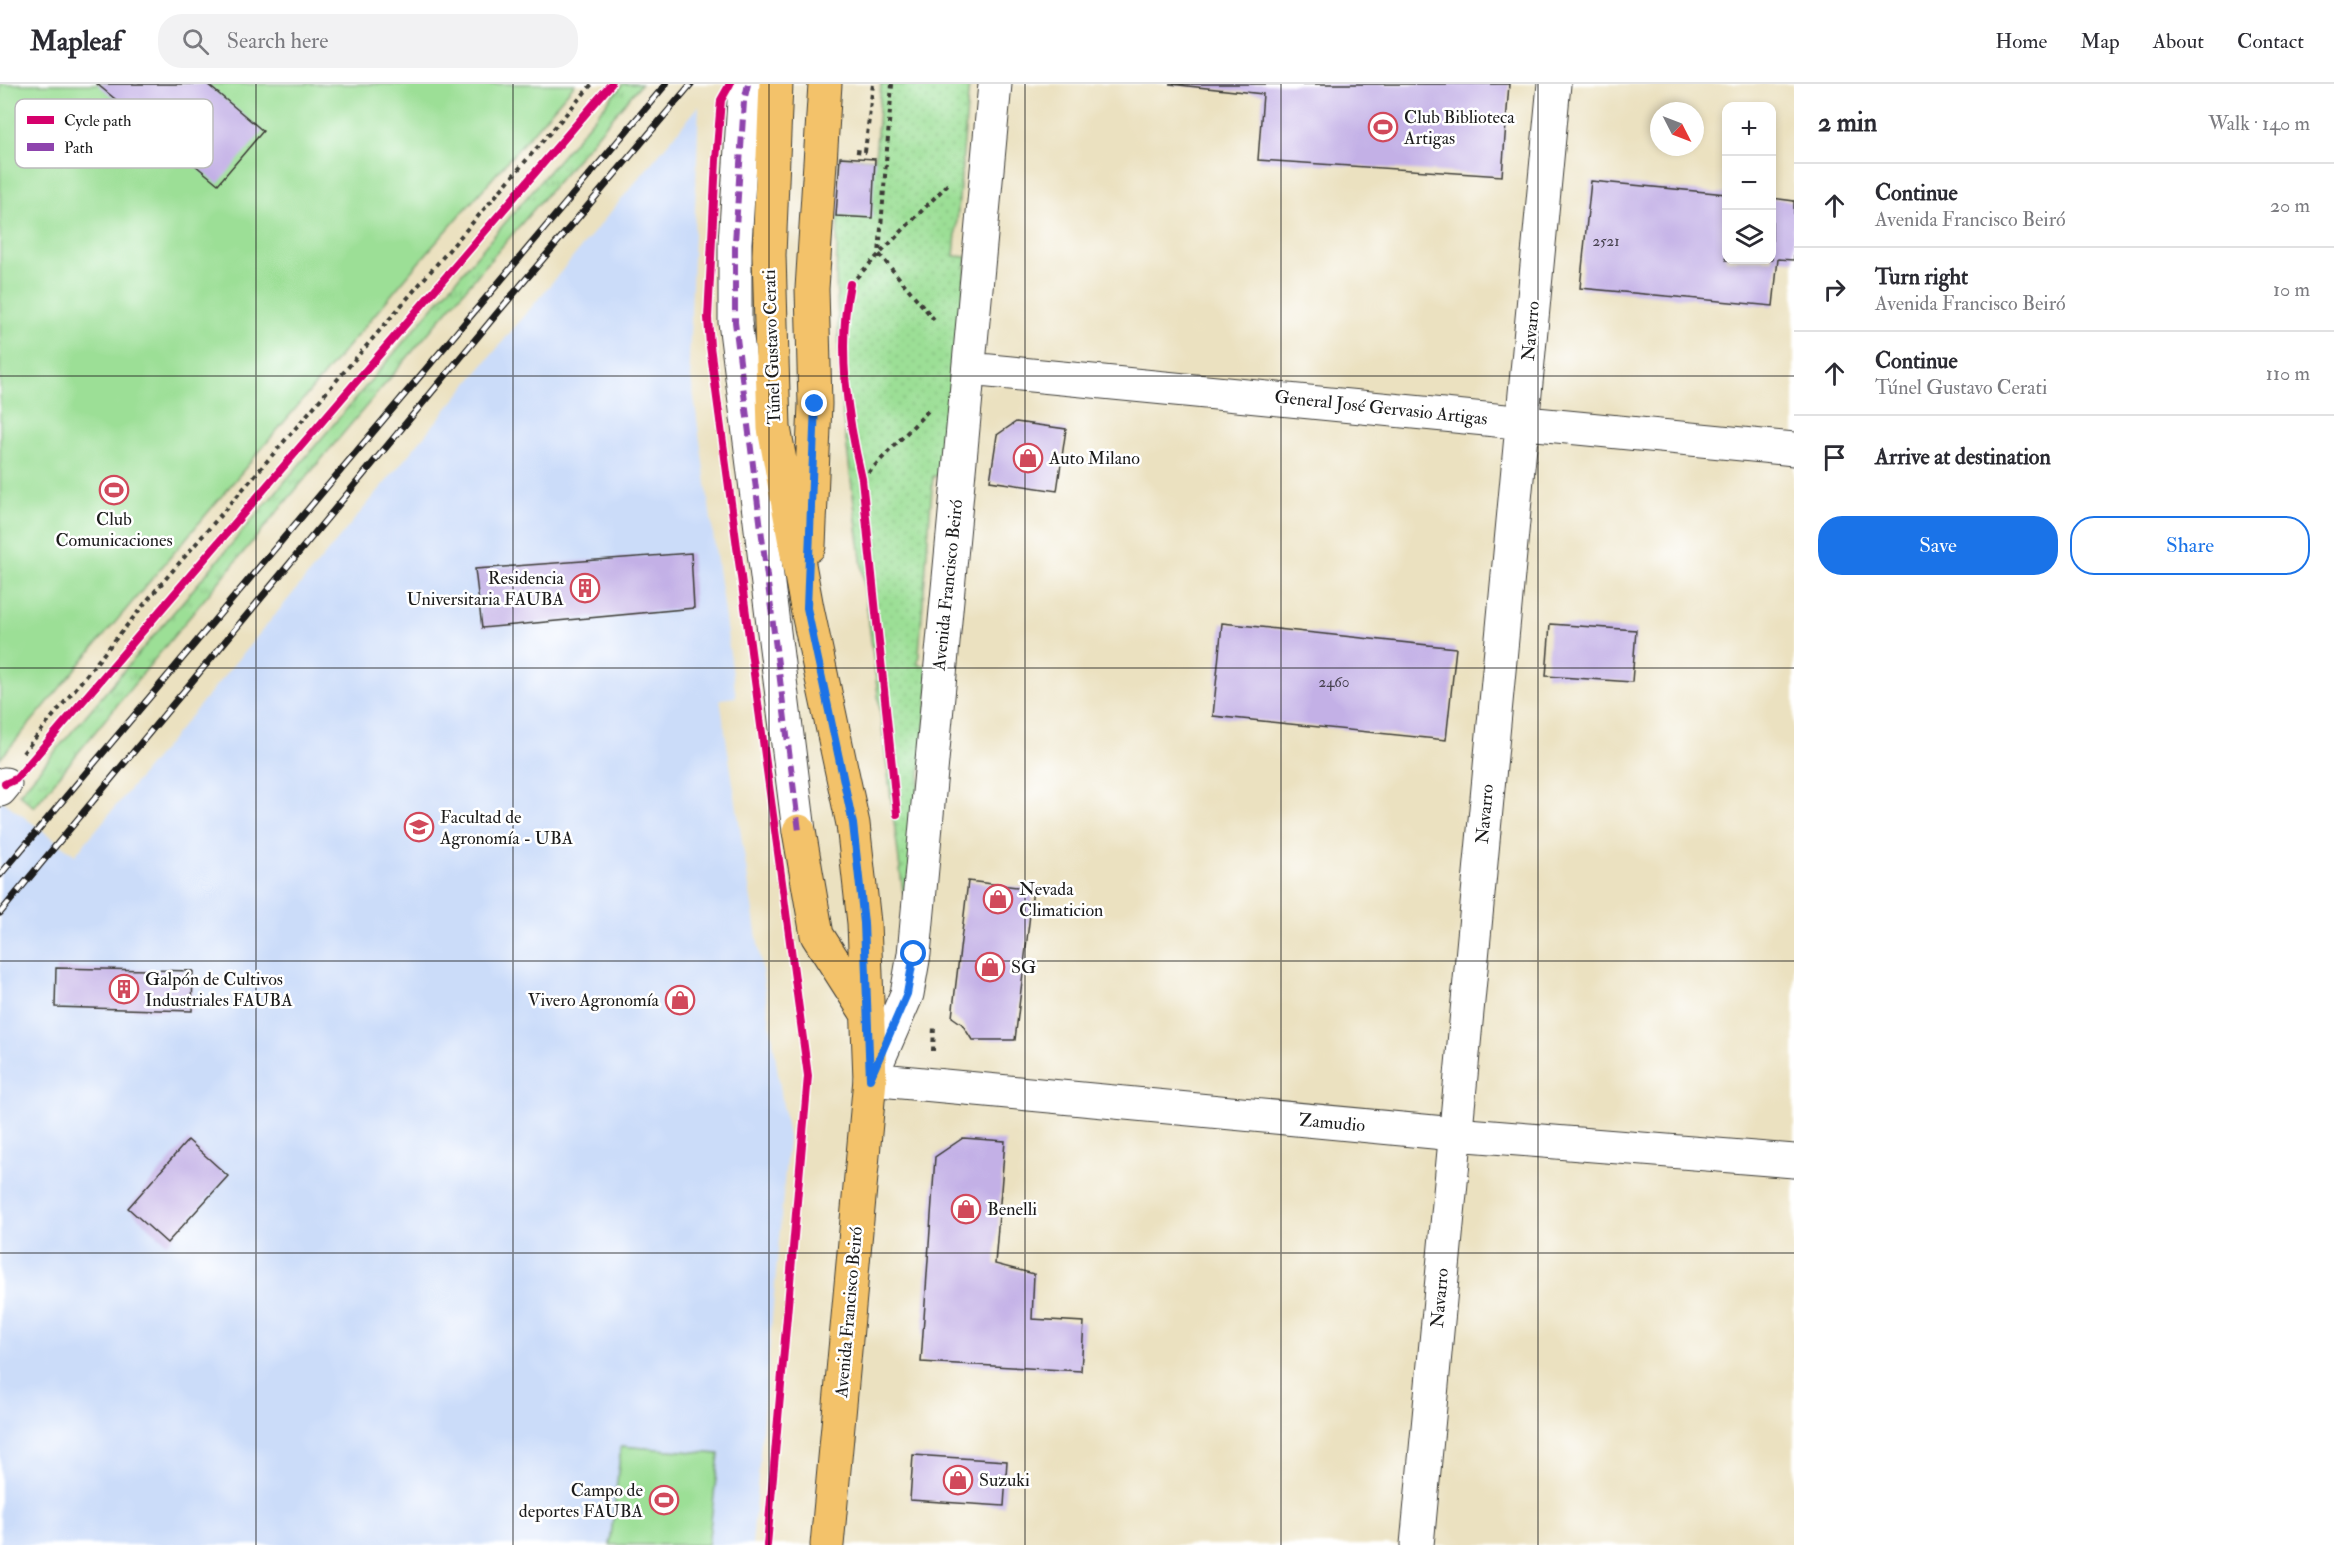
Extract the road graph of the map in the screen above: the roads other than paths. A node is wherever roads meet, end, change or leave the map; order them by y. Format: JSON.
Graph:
{"nodes":[{"id":1,"x":748,"y":84,"type":"edge"},
{"id":2,"x":776,"y":84,"type":"edge"},
{"id":3,"x":825,"y":84,"type":"edge"},
{"id":4,"x":995,"y":84,"type":"edge"},
{"id":5,"x":1554,"y":84,"type":"edge"},
{"id":6,"x":969,"y":369,"type":"junction"},
{"id":7,"x":1522,"y":422,"type":"junction"},
{"id":8,"x":1794,"y":449,"type":"edge"},
{"id":9,"x":807,"y":608,"type":"junction"},
{"id":10,"x":799,"y":831,"type":"joint"},
{"id":11,"x":869,"y":1017,"type":"junction"},
{"id":12,"x":870,"y":1079,"type":"junction"},
{"id":13,"x":1455,"y":1134,"type":"junction"},
{"id":14,"x":1794,"y":1161,"type":"edge"},
{"id":15,"x":827,"y":1545,"type":"edge"},
{"id":16,"x":1417,"y":1545,"type":"edge"}],
"edges":[{"from":1,"to":10,"type":"street"},
{"from":2,"to":9,"type":"main road","name":"Túnel Gustavo Cerati"},
{"from":3,"to":9,"type":"main road","name":"Túnel Gustavo Cerati"},
{"from":4,"to":6,"type":"street","name":"Avenida Francisco Beiró"},
{"from":5,"to":7,"type":"street","name":"Navarro"},
{"from":6,"to":7,"type":"street","name":"General José Gervasio Artigas"},
{"from":6,"to":12,"type":"street","name":"Avenida Francisco Beiró"},
{"from":7,"to":8,"type":"street","name":"General José Gervasio Artigas"},
{"from":7,"to":13,"type":"street","name":"Navarro"},
{"from":9,"to":11,"type":"main road","name":"Túnel Gustavo Cerati"},
{"from":10,"to":11,"type":"main road"},
{"from":11,"to":12,"type":"main road","name":"Avenida Francisco Beiró"},
{"from":12,"to":13,"type":"street","name":"Zamudio"},
{"from":12,"to":15,"type":"main road","name":"Avenida Francisco Beiró"},
{"from":13,"to":14,"type":"street","name":"Zamudio"},
{"from":13,"to":16,"type":"street","name":"Navarro"}]}
